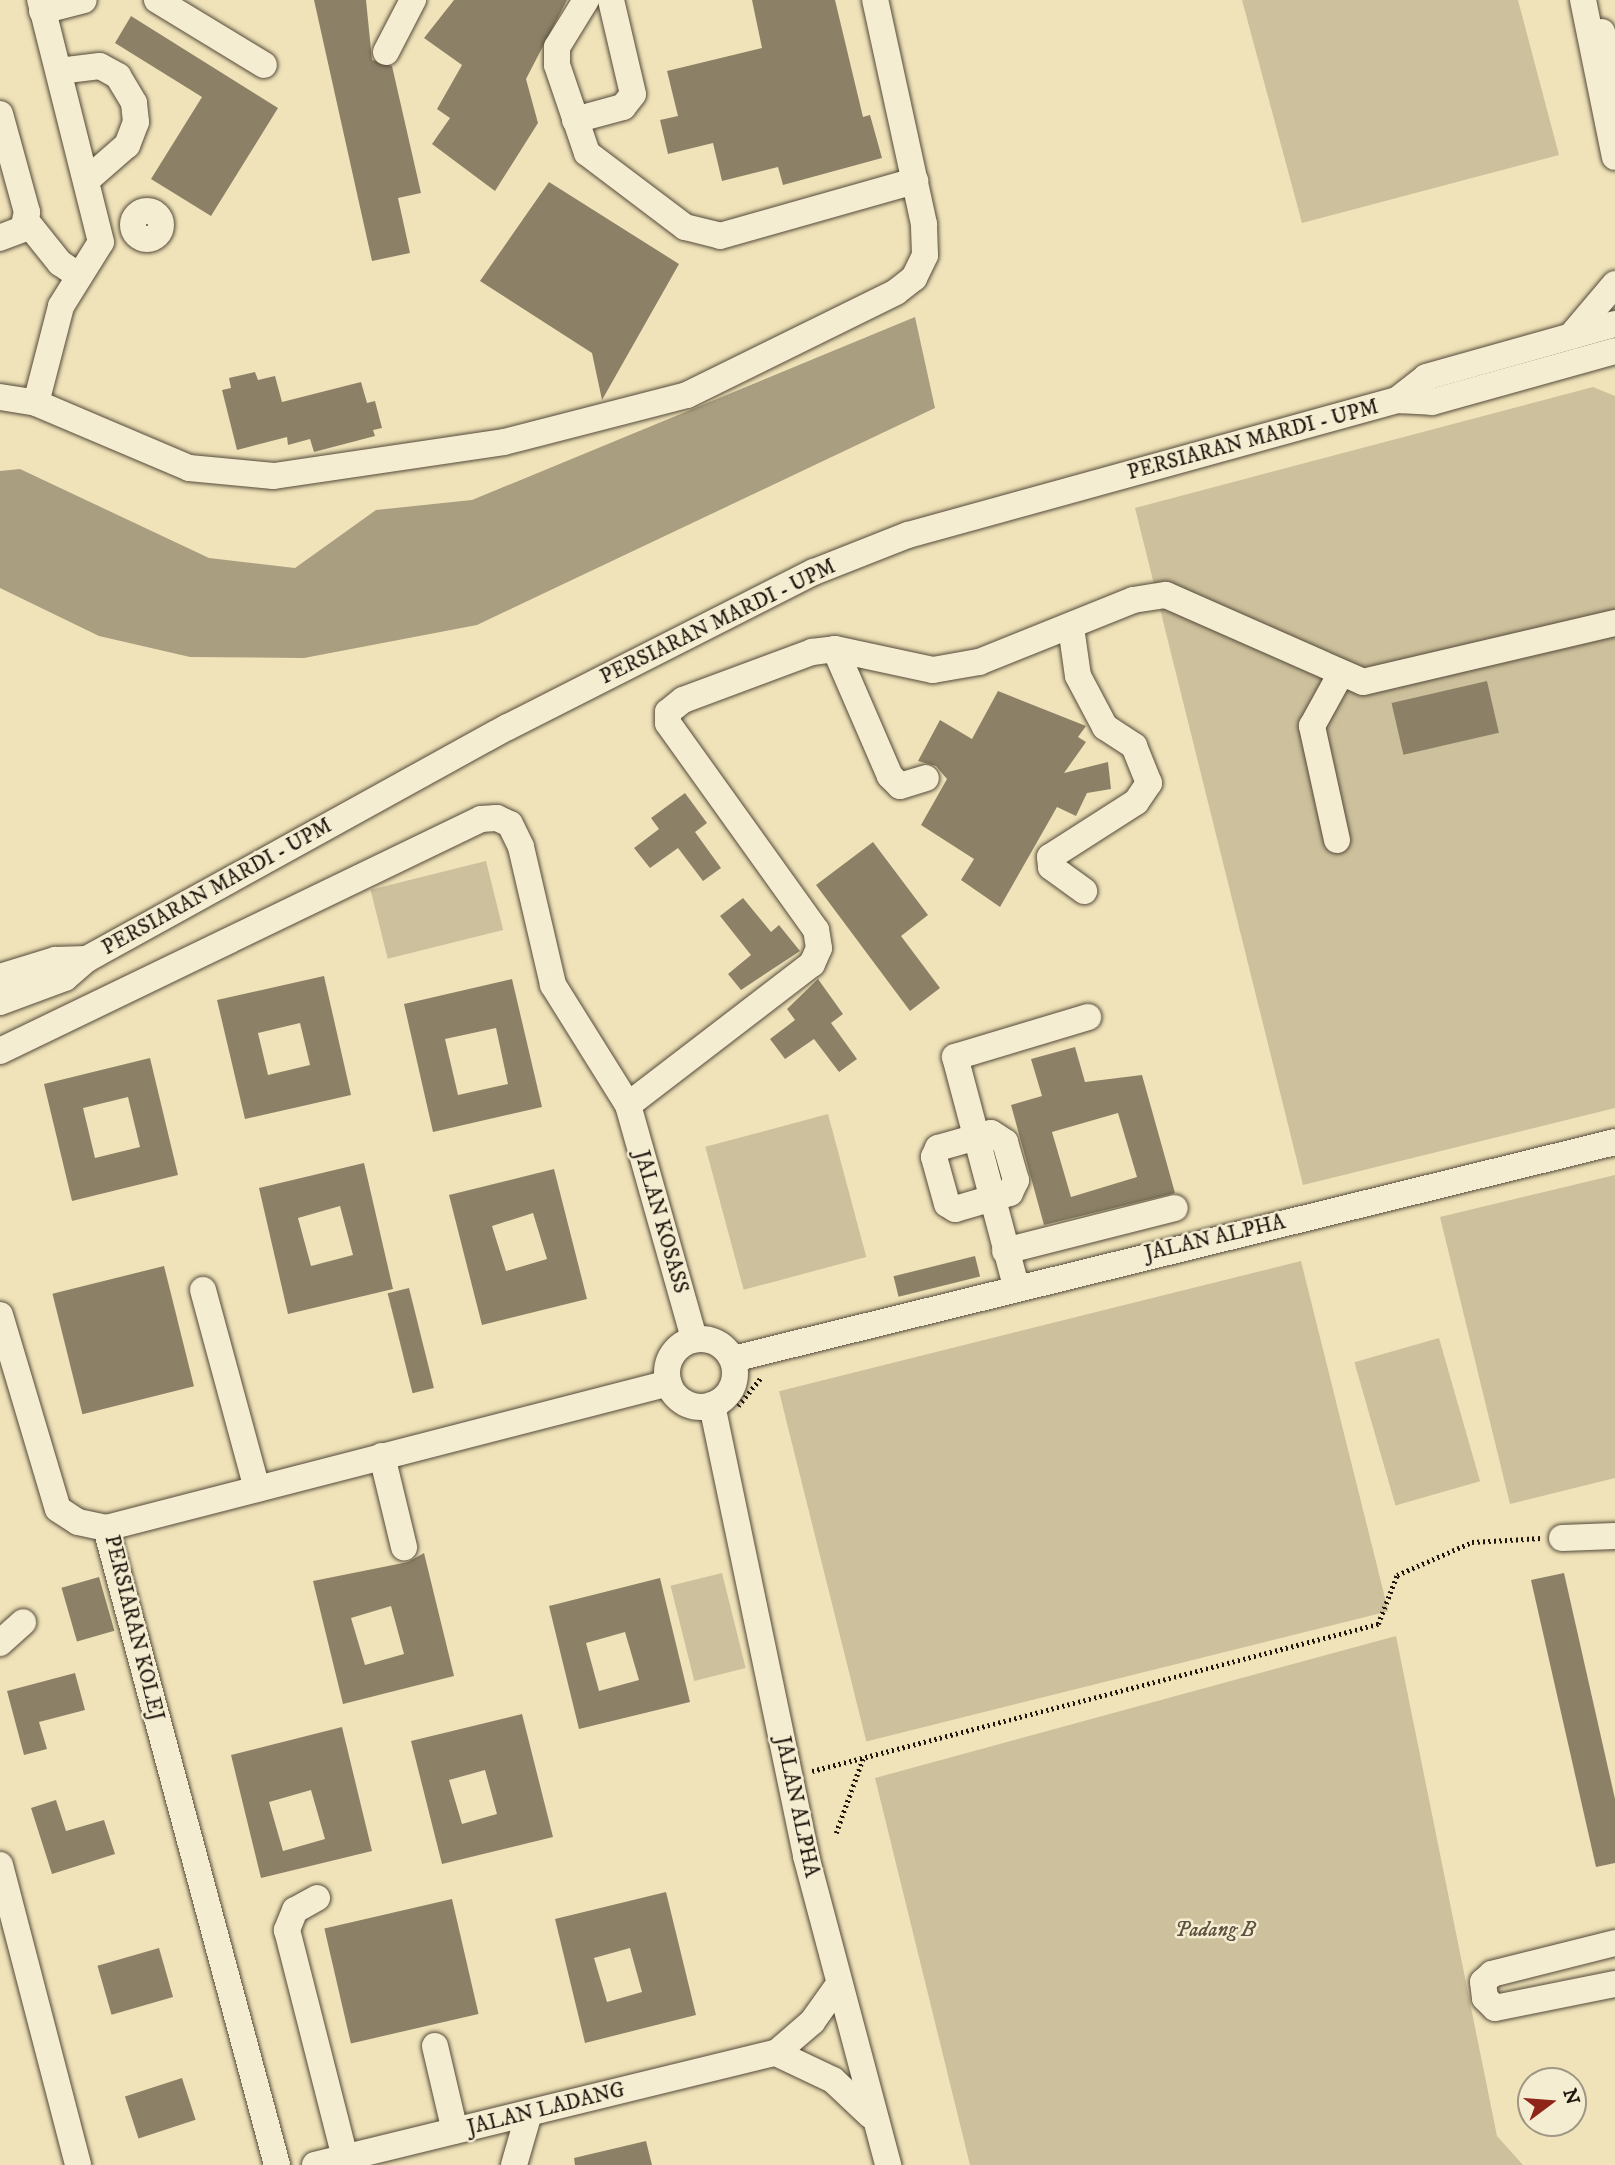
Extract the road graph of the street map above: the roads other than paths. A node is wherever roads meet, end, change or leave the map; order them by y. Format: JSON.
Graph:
{"nodes":[{"id":1,"x":84,"y":0,"type":"edge"},
{"id":2,"x":157,"y":0,"type":"edge"},
{"id":3,"x":413,"y":0,"type":"edge"},
{"id":4,"x":586,"y":0,"type":"edge"},
{"id":5,"x":611,"y":0,"type":"edge"},
{"id":6,"x":874,"y":0,"type":"edge"},
{"id":7,"x":1583,"y":0,"type":"edge"},
{"id":8,"x":1593,"y":0,"type":"edge"},
{"id":9,"x":41,"y":5,"type":"edge"},
{"id":10,"x":386,"y":52,"type":"dead end"},
{"id":11,"x":264,"y":65,"type":"dead end"},
{"id":12,"x":59,"y":71,"type":"junction"},
{"id":13,"x":1615,"y":79,"type":"edge"},
{"id":14,"x":0,"y":114,"type":"edge"},
{"id":15,"x":575,"y":120,"type":"junction"},
{"id":16,"x":1615,"y":157,"type":"edge"},
{"id":17,"x":88,"y":179,"type":"junction"},
{"id":18,"x":915,"y":181,"type":"junction"},
{"id":19,"x":27,"y":222,"type":"junction"},
{"id":20,"x":133,"y":231,"type":"dead end"},
{"id":21,"x":0,"y":238,"type":"edge"},
{"id":22,"x":101,"y":242,"type":"junction"},
{"id":23,"x":79,"y":276,"type":"junction"},
{"id":24,"x":1615,"y":284,"type":"edge"},
{"id":25,"x":1615,"y":324,"type":"edge"},
{"id":26,"x":1573,"y":349,"type":"junction"},
{"id":27,"x":1615,"y":351,"type":"edge"},
{"id":28,"x":1615,"y":371,"type":"edge"},
{"id":29,"x":0,"y":397,"type":"edge"},
{"id":30,"x":36,"y":403,"type":"junction"},
{"id":31,"x":1615,"y":623,"type":"edge"},
{"id":32,"x":1071,"y":627,"type":"junction"},
{"id":33,"x":835,"y":649,"type":"junction"},
{"id":34,"x":1340,"y":675,"type":"junction"},
{"id":35,"x":926,"y":778,"type":"dead end"},
{"id":36,"x":1337,"y":840,"type":"dead end"},
{"id":37,"x":1084,"y":891,"type":"dead end"},
{"id":38,"x":87,"y":959,"type":"junction"},
{"id":39,"x":0,"y":977,"type":"edge"},
{"id":40,"x":0,"y":1002,"type":"edge"},
{"id":41,"x":1088,"y":1017,"type":"dead end"},
{"id":42,"x":0,"y":1051,"type":"edge"},
{"id":43,"x":628,"y":1105,"type":"junction"},
{"id":44,"x":974,"y":1138,"type":"junction"},
{"id":45,"x":1615,"y":1142,"type":"edge"},
{"id":46,"x":990,"y":1199,"type":"junction"},
{"id":47,"x":1175,"y":1209,"type":"dead end"},
{"id":48,"x":1005,"y":1251,"type":"junction"},
{"id":49,"x":1016,"y":1286,"type":"junction"},
{"id":50,"x":203,"y":1290,"type":"dead end"},
{"id":51,"x":0,"y":1315,"type":"edge"},
{"id":52,"x":694,"y":1339,"type":"junction"},
{"id":53,"x":733,"y":1359,"type":"junction"},
{"id":54,"x":669,"y":1382,"type":"junction"},
{"id":55,"x":712,"y":1405,"type":"junction"},
{"id":56,"x":382,"y":1457,"type":"junction"},
{"id":57,"x":257,"y":1489,"type":"junction"},
{"id":58,"x":106,"y":1528,"type":"junction"},
{"id":59,"x":1615,"y":1535,"type":"edge"},
{"id":60,"x":1563,"y":1538,"type":"road end"},
{"id":61,"x":404,"y":1547,"type":"dead end"},
{"id":62,"x":23,"y":1622,"type":"dead end"},
{"id":63,"x":0,"y":1643,"type":"edge"},
{"id":64,"x":0,"y":1865,"type":"edge"},
{"id":65,"x":317,"y":1898,"type":"dead end"},
{"id":66,"x":1615,"y":1943,"type":"edge"},
{"id":67,"x":1615,"y":1984,"type":"edge"},
{"id":68,"x":837,"y":1987,"type":"junction"},
{"id":69,"x":435,"y":2046,"type":"dead end"},
{"id":70,"x":776,"y":2053,"type":"junction"},
{"id":71,"x":529,"y":2113,"type":"junction"},
{"id":72,"x":873,"y":2119,"type":"junction"},
{"id":73,"x":455,"y":2131,"type":"junction"},
{"id":74,"x":346,"y":2161,"type":"edge"},
{"id":75,"x":78,"y":2165,"type":"edge"},
{"id":76,"x":277,"y":2165,"type":"edge"},
{"id":77,"x":315,"y":2165,"type":"edge"},
{"id":78,"x":514,"y":2165,"type":"edge"},
{"id":79,"x":888,"y":2165,"type":"edge"}],
"edges":[{"from":1,"to":9,"type":"street"},
{"from":2,"to":11,"type":"street"},
{"from":3,"to":10,"type":"street"},
{"from":4,"to":15,"type":"street"},
{"from":5,"to":15,"type":"street"},
{"from":6,"to":18,"type":"street"},
{"from":7,"to":16,"type":"street"},
{"from":8,"to":13,"type":"street"},
{"from":9,"to":12,"type":"street"},
{"from":12,"to":17,"type":"street"},
{"from":12,"to":17,"type":"street"},
{"from":14,"to":19,"type":"street"},
{"from":15,"to":18,"type":"street"},
{"from":17,"to":22,"type":"street"},
{"from":18,"to":30,"type":"street"},
{"from":19,"to":21,"type":"street"},
{"from":19,"to":23,"type":"street"},
{"from":20,"to":22,"type":"street"},
{"from":22,"to":23,"type":"street"},
{"from":23,"to":30,"type":"street"},
{"from":24,"to":26,"type":"street"},
{"from":25,"to":26,"type":"street"},
{"from":26,"to":27,"type":"street"},
{"from":26,"to":28,"type":"street"},
{"from":26,"to":38,"type":"street","name":"PERSIARAN MARDI - UPM"},
{"from":29,"to":30,"type":"street"},
{"from":31,"to":34,"type":"street"},
{"from":32,"to":33,"type":"street"},
{"from":32,"to":34,"type":"street"},
{"from":32,"to":37,"type":"street"},
{"from":33,"to":35,"type":"street"},
{"from":33,"to":43,"type":"street"},
{"from":34,"to":36,"type":"street"},
{"from":38,"to":39,"type":"street","name":"PERSIARAN MARDI - UPM"},
{"from":38,"to":40,"type":"street","name":"PERSIARAN MARDI - UPM"},
{"from":41,"to":44,"type":"street"},
{"from":42,"to":43,"type":"street","name":"JALAN KOSASS"},
{"from":43,"to":52,"type":"street","name":"JALAN KOSASS"},
{"from":44,"to":46,"type":"street"},
{"from":44,"to":46,"type":"street"},
{"from":45,"to":49,"type":"street","name":"JALAN ALPHA"},
{"from":46,"to":48,"type":"street"},
{"from":47,"to":48,"type":"street"},
{"from":48,"to":49,"type":"street"},
{"from":49,"to":53,"type":"street","name":"JALAN ALPHA"},
{"from":50,"to":57,"type":"street"},
{"from":51,"to":58,"type":"street"},
{"from":52,"to":53,"type":"street"},
{"from":52,"to":54,"type":"street"},
{"from":53,"to":55,"type":"street"},
{"from":54,"to":55,"type":"street"},
{"from":54,"to":56,"type":"street","name":"PERSIARAN KOLEJ"},
{"from":55,"to":68,"type":"street","name":"JALAN ALPHA"},
{"from":56,"to":57,"type":"street","name":"PERSIARAN KOLEJ"},
{"from":56,"to":61,"type":"street"},
{"from":57,"to":58,"type":"street","name":"PERSIARAN KOLEJ"},
{"from":58,"to":76,"type":"street","name":"PERSIARAN KOLEJ"},
{"from":59,"to":60,"type":"street"},
{"from":62,"to":63,"type":"street"},
{"from":64,"to":75,"type":"street"},
{"from":65,"to":74,"type":"street"},
{"from":66,"to":67,"type":"street"},
{"from":68,"to":70,"type":"street","name":"JALAN LADANG"},
{"from":68,"to":72,"type":"street","name":"JALAN ALPHA"},
{"from":69,"to":73,"type":"street"},
{"from":70,"to":71,"type":"street","name":"JALAN LADANG"},
{"from":70,"to":72,"type":"street"},
{"from":71,"to":73,"type":"street","name":"JALAN LADANG"},
{"from":71,"to":78,"type":"street"},
{"from":72,"to":79,"type":"street","name":"JALAN ALPHA"},
{"from":73,"to":74,"type":"street","name":"JALAN LADANG"},
{"from":74,"to":77,"type":"street","name":"JALAN LADANG"}]}
